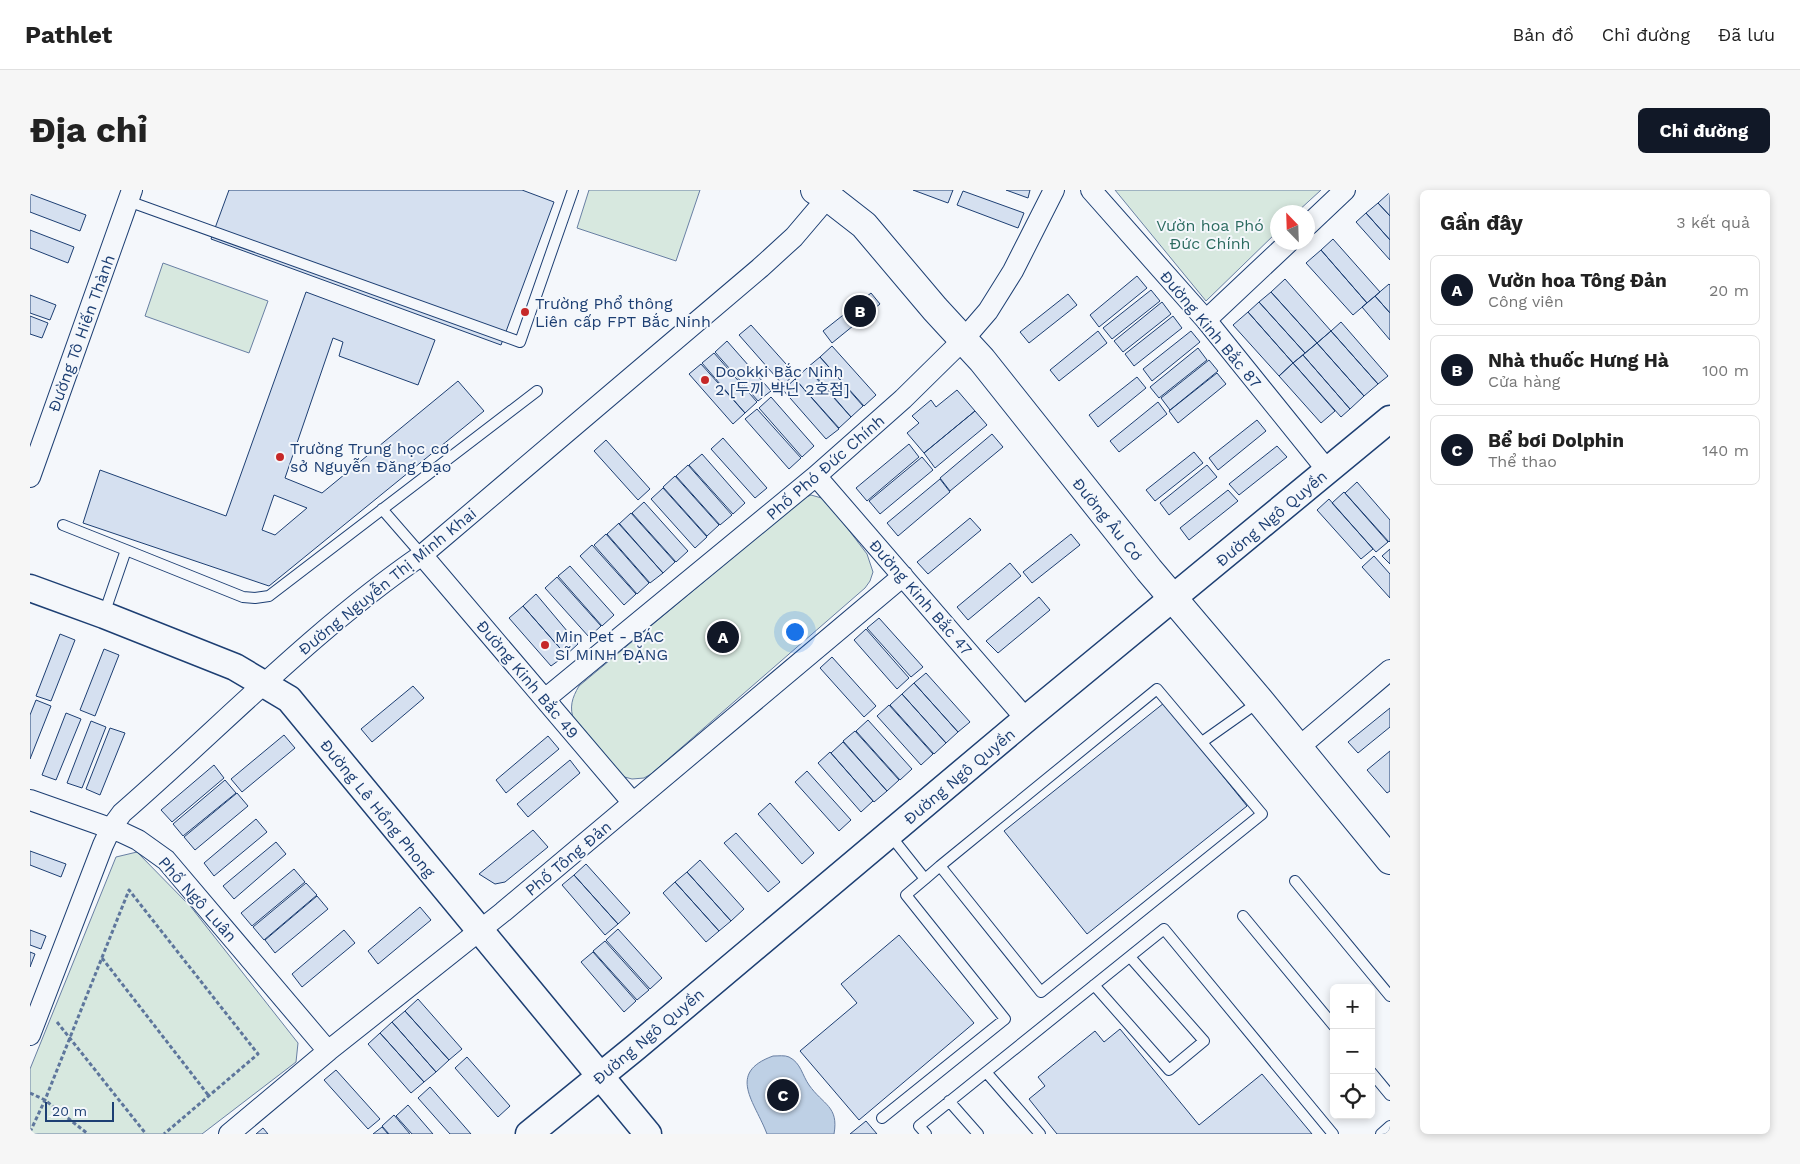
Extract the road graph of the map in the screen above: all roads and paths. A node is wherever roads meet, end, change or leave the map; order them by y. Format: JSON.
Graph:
{"nodes":[{"id":1,"x":572,"y":190,"type":"edge"},
{"id":2,"x":1054,"y":190,"type":"edge"},
{"id":3,"x":1092,"y":190,"type":"edge"},
{"id":4,"x":1345,"y":190,"type":"edge"},
{"id":5,"x":825,"y":192,"type":"edge"},
{"id":6,"x":130,"y":195,"type":"edge"},
{"id":7,"x":1315,"y":218,"type":"edge"},
{"id":8,"x":1280,"y":250,"type":"edge"},
{"id":9,"x":1206,"y":320,"type":"junction"},
{"id":10,"x":963,"y":340,"type":"junction"},
{"id":11,"x":537,"y":391,"type":"dead end"},
{"id":12,"x":1390,"y":419,"type":"edge"},
{"id":13,"x":1327,"y":470,"type":"junction"},
{"id":14,"x":816,"y":476,"type":"junction"},
{"id":15,"x":30,"y":477,"type":"edge"},
{"id":16,"x":382,"y":509,"type":"junction"},
{"id":17,"x":63,"y":525,"type":"dead end"},
{"id":18,"x":126,"y":550,"type":"junction"},
{"id":19,"x":422,"y":555,"type":"junction"},
{"id":20,"x":903,"y":576,"type":"junction"},
{"id":21,"x":30,"y":588,"type":"edge"},
{"id":22,"x":1173,"y":598,"type":"junction"},
{"id":23,"x":104,"y":615,"type":"junction"},
{"id":24,"x":1390,"y":670,"type":"edge"},
{"id":25,"x":263,"y":683,"type":"junction"},
{"id":26,"x":545,"y":699,"type":"junction"},
{"id":27,"x":1260,"y":701,"type":"junction"},
{"id":28,"x":1026,"y":719,"type":"junction"},
{"id":29,"x":1202,"y":742,"type":"junction"},
{"id":30,"x":1298,"y":748,"type":"junction"},
{"id":31,"x":30,"y":800,"type":"edge"},
{"id":32,"x":633,"y":803,"type":"junction"},
{"id":33,"x":110,"y":828,"type":"junction"},
{"id":34,"x":889,"y":834,"type":"junction"},
{"id":35,"x":1390,"y":860,"type":"edge"},
{"id":36,"x":940,"y":866,"type":"junction"},
{"id":37,"x":925,"y":879,"type":"junction"},
{"id":38,"x":1295,"y":881,"type":"dead end"},
{"id":39,"x":1243,"y":916,"type":"dead end"},
{"id":40,"x":479,"y":930,"type":"junction"},
{"id":41,"x":1130,"y":957,"type":"junction"},
{"id":42,"x":102,"y":958,"type":"junction"},
{"id":43,"x":1094,"y":985,"type":"junction"},
{"id":44,"x":1390,"y":996,"type":"edge"},
{"id":45,"x":53,"y":1018,"type":"dead end"},
{"id":46,"x":1330,"y":1021,"type":"edge"},
{"id":47,"x":30,"y":1035,"type":"edge"},
{"id":48,"x":70,"y":1038,"type":"junction"},
{"id":49,"x":328,"y":1051,"type":"junction"},
{"id":50,"x":986,"y":1072,"type":"junction"},
{"id":51,"x":1373,"y":1074,"type":"edge"},
{"id":52,"x":601,"y":1076,"type":"junction"},
{"id":53,"x":30,"y":1093,"type":"edge"},
{"id":54,"x":1390,"y":1095,"type":"edge"},
{"id":55,"x":209,"y":1096,"type":"junction"},
{"id":56,"x":45,"y":1100,"type":"junction"},
{"id":57,"x":950,"y":1101,"type":"junction"},
{"id":58,"x":882,"y":1118,"type":"dead end"},
{"id":59,"x":1390,"y":1126,"type":"edge"},
{"id":60,"x":30,"y":1132,"type":"edge"},
{"id":61,"x":88,"y":1134,"type":"edge"},
{"id":62,"x":146,"y":1134,"type":"edge"},
{"id":63,"x":164,"y":1134,"type":"edge"},
{"id":64,"x":229,"y":1134,"type":"edge"},
{"id":65,"x":528,"y":1134,"type":"edge"},
{"id":66,"x":648,"y":1134,"type":"edge"},
{"id":67,"x":926,"y":1134,"type":"edge"},
{"id":68,"x":978,"y":1134,"type":"edge"},
{"id":69,"x":1040,"y":1134,"type":"edge"},
{"id":70,"x":1333,"y":1134,"type":"edge"},
{"id":71,"x":1381,"y":1134,"type":"edge"}],
"edges":[{"from":1,"to":6,"type":"lane"},
{"from":2,"to":10,"type":"street","name":"Phố Phó Đức Chính"},
{"from":3,"to":9,"type":"street","name":"Đường Kinh Bắc 87"},
{"from":4,"to":7,"type":"street"},
{"from":5,"to":10,"type":"main road","name":"Đường Âu Cơ"},
{"from":5,"to":19,"type":"street","name":"Đường Nguyễn Thị Minh Khai"},
{"from":6,"to":15,"type":"street","name":"Đường Tô Hiến Thành"},
{"from":8,"to":9,"type":"street"},
{"from":9,"to":13,"type":"street","name":"Đường Kinh Bắc 87"},
{"from":10,"to":14,"type":"street","name":"Phố Phó Đức Chính"},
{"from":10,"to":22,"type":"main road","name":"Đường Âu Cơ"},
{"from":11,"to":16,"type":"lane"},
{"from":12,"to":13,"type":"street","name":"Đường Ngô Quyền"},
{"from":13,"to":22,"type":"street","name":"Đường Ngô Quyền"},
{"from":14,"to":20,"type":"street","name":"Đường Kinh Bắc 47"},
{"from":14,"to":26,"type":"street","name":"Phố Phó Đức Chính"},
{"from":16,"to":18,"type":"lane"},
{"from":16,"to":19,"type":"lane"},
{"from":17,"to":18,"type":"lane"},
{"from":18,"to":23,"type":"lane"},
{"from":19,"to":25,"type":"street","name":"Đường Nguyễn Thị Minh Khai"},
{"from":19,"to":26,"type":"street","name":"Đường Kinh Bắc 49"},
{"from":20,"to":28,"type":"street","name":"Đường Kinh Bắc 47"},
{"from":20,"to":32,"type":"street","name":"Phố Tông Đản"},
{"from":21,"to":23,"type":"street","name":"Đường Lê Hồng Phong"},
{"from":22,"to":27,"type":"main road","name":"Đường Âu Cơ"},
{"from":22,"to":28,"type":"street","name":"Đường Ngô Quyền"},
{"from":23,"to":25,"type":"street","name":"Đường Lê Hồng Phong"},
{"from":24,"to":30,"type":"street"},
{"from":25,"to":33,"type":"street","name":"Đường Nguyễn Thị Minh Khai"},
{"from":25,"to":40,"type":"street","name":"Đường Lê Hồng Phong"},
{"from":26,"to":32,"type":"street","name":"Đường Kinh Bắc 49"},
{"from":27,"to":29,"type":"lane"},
{"from":27,"to":30,"type":"main road","name":"Đường Âu Cơ"},
{"from":28,"to":34,"type":"street","name":"Đường Ngô Quyền"},
{"from":29,"to":36,"type":"lane"},
{"from":29,"to":36,"type":"lane"},
{"from":30,"to":35,"type":"main road","name":"Đường Âu Cơ"},
{"from":31,"to":33,"type":"street","name":"Phố Ngô Luân"},
{"from":32,"to":40,"type":"street","name":"Phố Tông Đản"},
{"from":33,"to":47,"type":"street","name":"Đường Nguyễn Thị Minh Khai"},
{"from":33,"to":49,"type":"street","name":"Phố Ngô Luân"},
{"from":34,"to":37,"type":"lane"},
{"from":34,"to":52,"type":"street","name":"Đường Ngô Quyền"},
{"from":36,"to":37,"type":"lane"},
{"from":37,"to":58,"type":"lane"},
{"from":38,"to":44,"type":"lane"},
{"from":39,"to":46,"type":"lane"},
{"from":40,"to":49,"type":"street","name":"Phố Tông Đản"},
{"from":40,"to":52,"type":"street","name":"Đường Lê Hồng Phong"},
{"from":41,"to":43,"type":"lane"},
{"from":41,"to":43,"type":"lane"},
{"from":41,"to":70,"type":"lane"},
{"from":42,"to":48,"type":"path"},
{"from":42,"to":55,"type":"path"},
{"from":42,"to":55,"type":"path"},
{"from":43,"to":50,"type":"lane"},
{"from":45,"to":48,"type":"path"},
{"from":48,"to":56,"type":"path"},
{"from":48,"to":62,"type":"path"},
{"from":49,"to":64,"type":"street","name":"Phố Tông Đản"},
{"from":50,"to":57,"type":"lane"},
{"from":50,"to":69,"type":"lane"},
{"from":51,"to":54,"type":"lane"},
{"from":52,"to":65,"type":"street","name":"Đường Ngô Quyền"},
{"from":52,"to":66,"type":"street","name":"Đường Lê Hồng Phong"},
{"from":53,"to":56,"type":"path"},
{"from":55,"to":63,"type":"path"},
{"from":56,"to":60,"type":"path"},
{"from":56,"to":61,"type":"path"},
{"from":57,"to":67,"type":"lane"},
{"from":57,"to":68,"type":"lane"},
{"from":59,"to":71,"type":"lane"}]}
